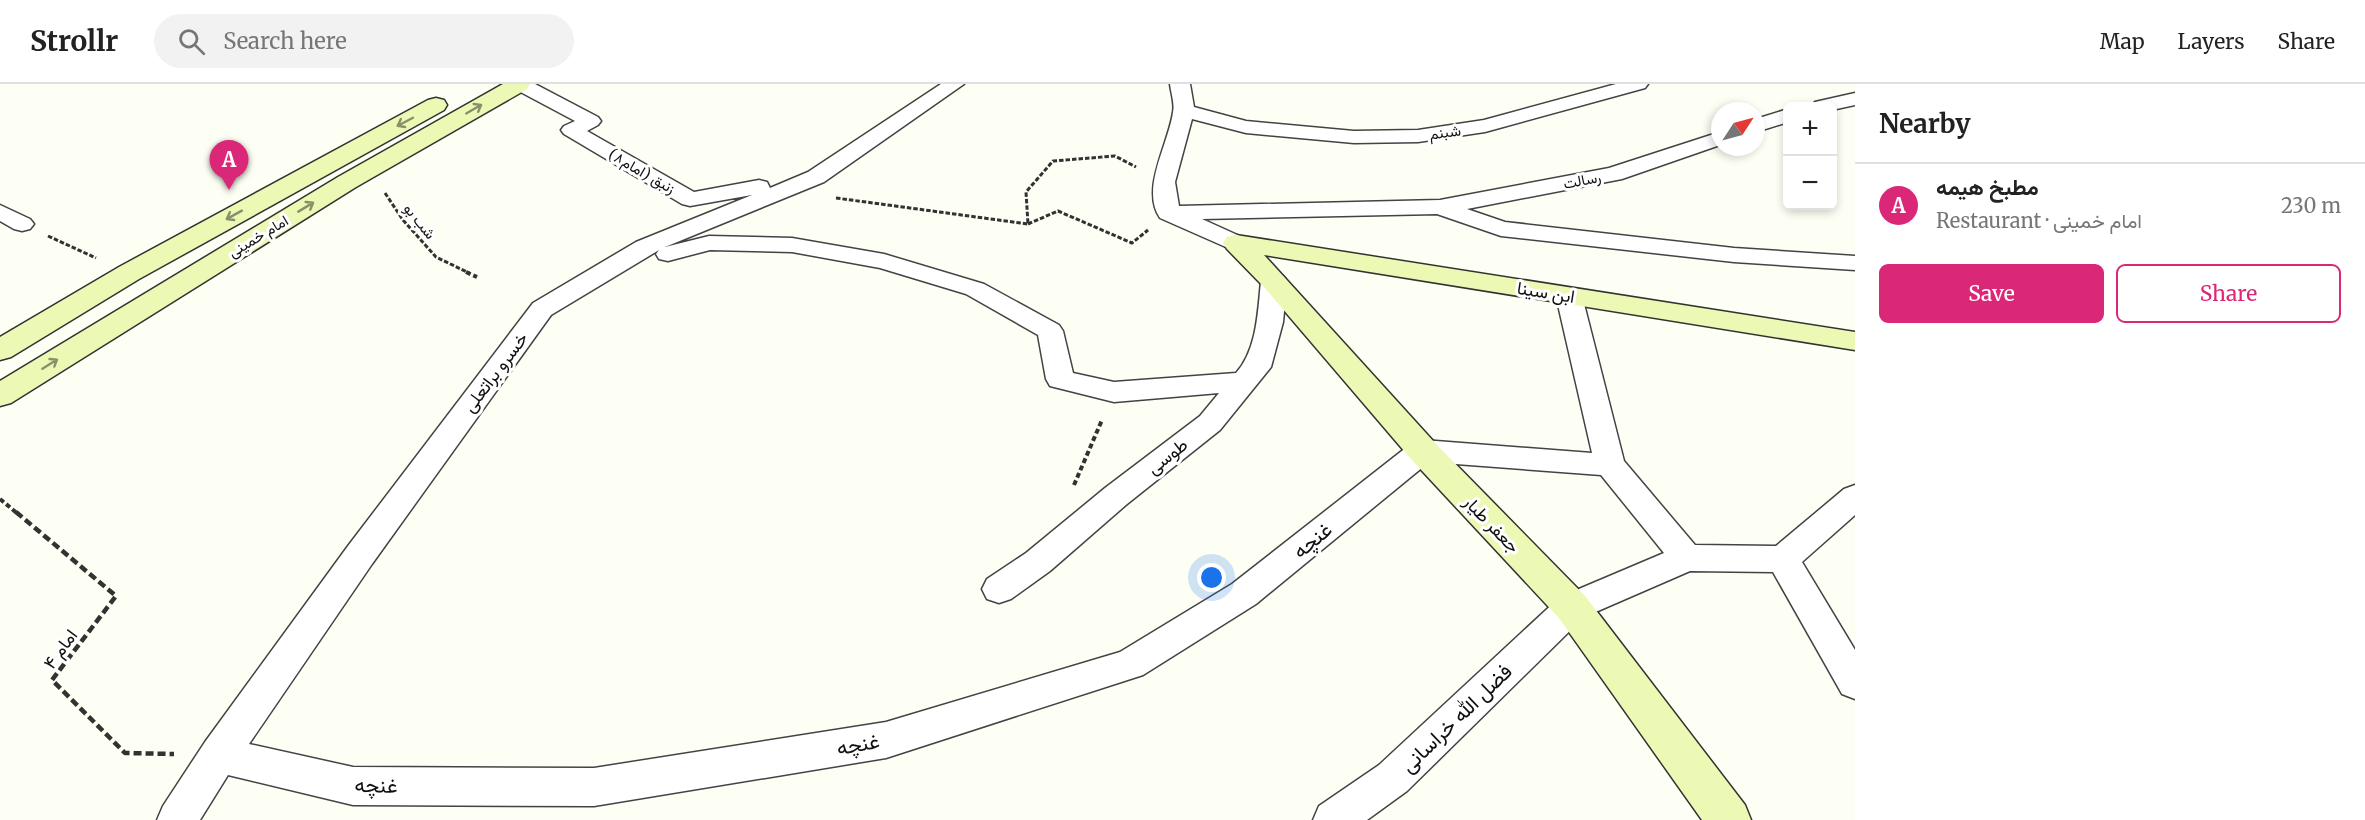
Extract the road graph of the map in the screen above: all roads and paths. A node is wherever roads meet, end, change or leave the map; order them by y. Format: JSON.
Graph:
{"nodes":[{"id":1,"x":475,"y":84,"type":"edge"},
{"id":2,"x":519,"y":84,"type":"edge"},
{"id":3,"x":954,"y":84,"type":"edge"},
{"id":4,"x":1180,"y":84,"type":"edge"},
{"id":5,"x":1638,"y":84,"type":"edge"},
{"id":6,"x":1855,"y":99,"type":"edge"},
{"id":7,"x":1837,"y":103,"type":"edge"},
{"id":8,"x":1184,"y":111,"type":"junction"},
{"id":9,"x":1783,"y":117,"type":"edge"},
{"id":10,"x":1765,"y":123,"type":"edge"},
{"id":11,"x":1711,"y":141,"type":"edge"},
{"id":12,"x":816,"y":177,"type":"junction"},
{"id":13,"x":347,"y":182,"type":"junction"},
{"id":14,"x":1164,"y":182,"type":"junction"},
{"id":15,"x":782,"y":190,"type":"junction"},
{"id":16,"x":1439,"y":207,"type":"junction"},
{"id":17,"x":0,"y":212,"type":"edge"},
{"id":18,"x":1168,"y":213,"type":"junction"},
{"id":19,"x":22,"y":224,"type":"joint"},
{"id":20,"x":1028,"y":224,"type":"junction"},
{"id":21,"x":1236,"y":243,"type":"junction"},
{"id":22,"x":1855,"y":263,"type":"edge"},
{"id":23,"x":607,"y":270,"type":"junction"},
{"id":24,"x":129,"y":273,"type":"junction"},
{"id":25,"x":477,"y":277,"type":"dead end"},
{"id":26,"x":1274,"y":281,"type":"junction"},
{"id":27,"x":1569,"y":296,"type":"junction"},
{"id":28,"x":1855,"y":341,"type":"edge"},
{"id":29,"x":0,"y":350,"type":"edge"},
{"id":30,"x":1244,"y":382,"type":"junction"},
{"id":31,"x":1114,"y":392,"type":"junction"},
{"id":32,"x":0,"y":395,"type":"edge"},
{"id":33,"x":1423,"y":451,"type":"junction"},
{"id":34,"x":1610,"y":465,"type":"junction"},
{"id":35,"x":1137,"y":480,"type":"junction"},
{"id":36,"x":1855,"y":497,"type":"edge"},
{"id":37,"x":0,"y":499,"type":"edge"},
{"id":38,"x":1687,"y":558,"type":"junction"},
{"id":39,"x":1783,"y":559,"type":"junction"},
{"id":40,"x":999,"y":589,"type":"dead end"},
{"id":41,"x":1572,"y":607,"type":"junction"},
{"id":42,"x":1855,"y":683,"type":"edge"},
{"id":43,"x":219,"y":755,"type":"junction"},
{"id":44,"x":177,"y":820,"type":"edge"},
{"id":45,"x":1333,"y":820,"type":"edge"},
{"id":46,"x":1729,"y":820,"type":"edge"}],
"edges":[{"from":1,"to":24,"type":"main road","name":"امام خمینی","one_way":true},
{"from":2,"to":12,"type":"street","name":"زنبق (امام۸)"},
{"from":13,"to":2,"type":"main road","name":"امام خمینی","one_way":true},
{"from":3,"to":12,"type":"street","name":"خسرو براتعلی"},
{"from":4,"to":8,"type":"street"},
{"from":5,"to":8,"type":"street","name":"شبنم"},
{"from":6,"to":7,"type":"street"},
{"from":8,"to":14,"type":"street"},
{"from":9,"to":10,"type":"street"},
{"from":11,"to":16,"type":"street","name":"رسالت"},
{"from":12,"to":15,"type":"street","name":"خسرو براتعلی"},
{"from":13,"to":25,"type":"path","name":"شب بو"},
{"from":32,"to":13,"type":"main road","name":"امام خمینی","one_way":true},
{"from":14,"to":18,"type":"street"},
{"from":14,"to":20,"type":"path"},
{"from":15,"to":20,"type":"path"},
{"from":15,"to":23,"type":"street","name":"خسرو براتعلی"},
{"from":16,"to":18,"type":"street"},
{"from":16,"to":22,"type":"street"},
{"from":17,"to":19,"type":"street"},
{"from":18,"to":20,"type":"path"},
{"from":18,"to":21,"type":"street"},
{"from":19,"to":24,"type":"path"},
{"from":21,"to":26,"type":"main road","name":"جعفر طیار"},
{"from":21,"to":27,"type":"main road","name":"ابن سینا"},
{"from":23,"to":31,"type":"street"},
{"from":23,"to":43,"type":"street","name":"خسرو براتعلی"},
{"from":24,"to":29,"type":"main road","name":"امام خمینی"},
{"from":26,"to":30,"type":"street","name":"طوسی"},
{"from":26,"to":33,"type":"main road","name":"جعفر طیار"},
{"from":27,"to":28,"type":"main road","name":"ابن سینا"},
{"from":27,"to":34,"type":"street"},
{"from":30,"to":31,"type":"street"},
{"from":30,"to":35,"type":"street","name":"طوسی"},
{"from":31,"to":35,"type":"path"},
{"from":33,"to":34,"type":"street"},
{"from":33,"to":41,"type":"main road","name":"جعفر طیار"},
{"from":33,"to":43,"type":"street","name":"غنچه"},
{"from":34,"to":38,"type":"street"},
{"from":35,"to":40,"type":"street","name":"طوسی"},
{"from":36,"to":39,"type":"street"},
{"from":37,"to":43,"type":"path","name":"امام ۴"},
{"from":38,"to":39,"type":"street"},
{"from":38,"to":41,"type":"street"},
{"from":39,"to":42,"type":"street"},
{"from":41,"to":45,"type":"street","name":"فضل الله خراسانی"},
{"from":41,"to":46,"type":"main road","name":"جعفر طیار"},
{"from":43,"to":44,"type":"street","name":"خسرو براتعلی"}]}
